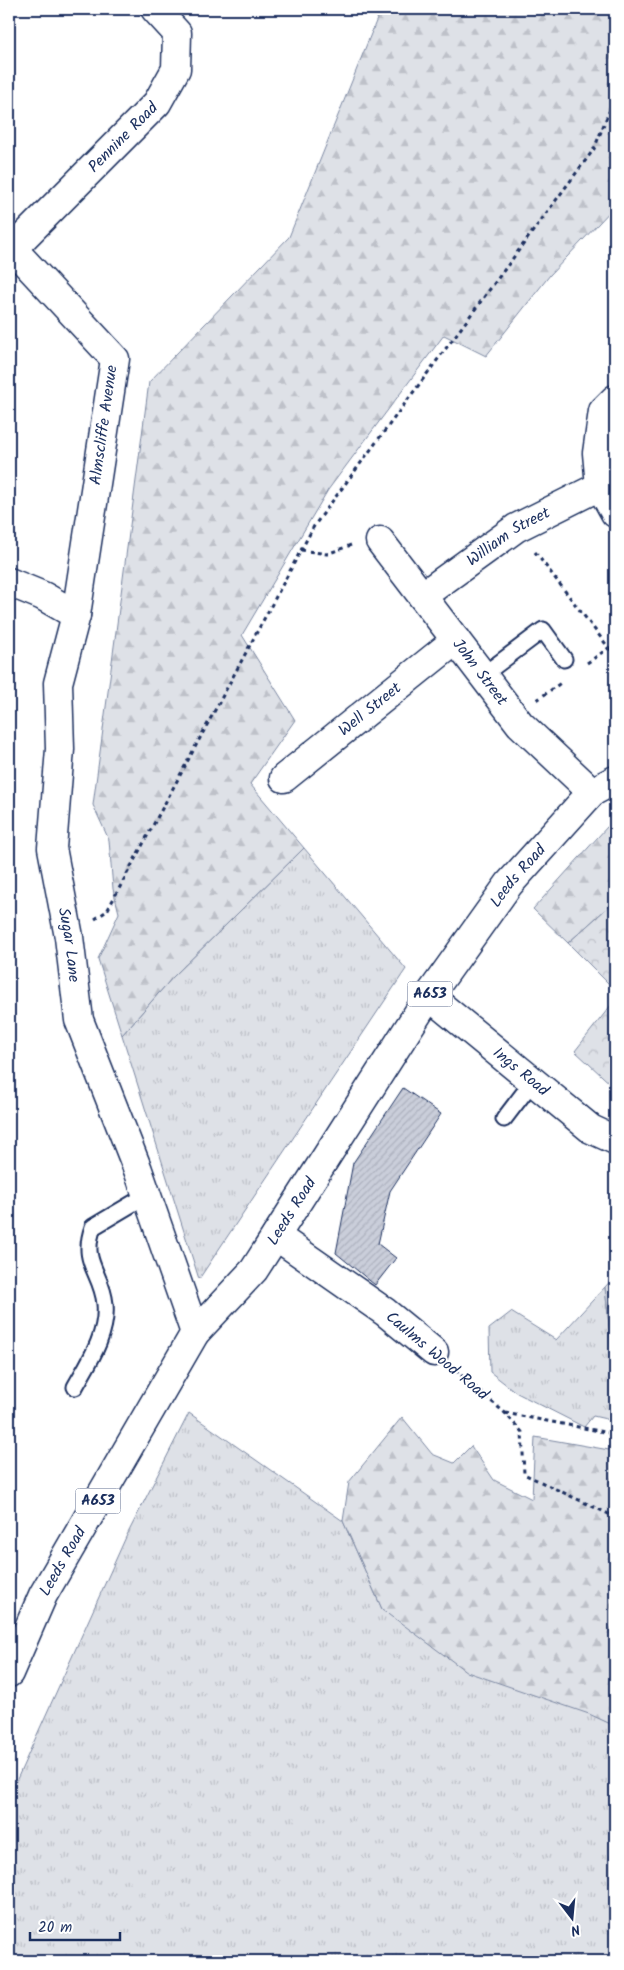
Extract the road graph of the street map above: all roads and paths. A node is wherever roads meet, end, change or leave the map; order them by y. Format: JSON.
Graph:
{"nodes":[{"id":1,"x":154,"y":9,"type":"edge"},
{"id":2,"x":615,"y":97,"type":"edge"},
{"id":3,"x":11,"y":246,"type":"edge"},
{"id":4,"x":615,"y":399,"type":"edge"},
{"id":5,"x":600,"y":486,"type":"junction"},
{"id":6,"x":615,"y":513,"type":"edge"},
{"id":7,"x":516,"y":528,"type":"junction"},
{"id":8,"x":380,"y":540,"type":"joint"},
{"id":9,"x":301,"y":550,"type":"junction"},
{"id":10,"x":9,"y":582,"type":"edge"},
{"id":11,"x":422,"y":596,"type":"junction"},
{"id":12,"x":76,"y":615,"type":"junction"},
{"id":13,"x":456,"y":640,"type":"junction"},
{"id":14,"x":615,"y":656,"type":"edge"},
{"id":15,"x":564,"y":659,"type":"dead end"},
{"id":16,"x":482,"y":675,"type":"junction"},
{"id":17,"x":284,"y":778,"type":"dead end"},
{"id":18,"x":604,"y":786,"type":"edge"},
{"id":19,"x":69,"y":937,"type":"junction"},
{"id":20,"x":429,"y":996,"type":"junction"},
{"id":21,"x":533,"y":1081,"type":"junction"},
{"id":22,"x":504,"y":1119,"type":"dead end"},
{"id":23,"x":615,"y":1140,"type":"edge"},
{"id":24,"x":147,"y":1195,"type":"junction"},
{"id":25,"x":276,"y":1236,"type":"junction"},
{"id":26,"x":195,"y":1333,"type":"junction"},
{"id":27,"x":434,"y":1352,"type":"joint"},
{"id":28,"x":75,"y":1387,"type":"dead end"},
{"id":29,"x":505,"y":1413,"type":"junction"},
{"id":30,"x":615,"y":1434,"type":"edge"},
{"id":31,"x":615,"y":1517,"type":"edge"},
{"id":32,"x":9,"y":1673,"type":"edge"}],
"edges":[{"from":1,"to":3,"type":"street","name":"Pennine Road"},
{"from":2,"to":9,"type":"path"},
{"from":3,"to":12,"type":"street","name":"Almscliffe Avenue"},
{"from":4,"to":5,"type":"street"},
{"from":5,"to":6,"type":"street"},
{"from":5,"to":7,"type":"street","name":"William Street"},
{"from":7,"to":11,"type":"street","name":"William Street"},
{"from":7,"to":14,"type":"path"},
{"from":8,"to":9,"type":"path"},
{"from":8,"to":11,"type":"street","name":"John Street"},
{"from":9,"to":19,"type":"path"},
{"from":10,"to":12,"type":"street"},
{"from":11,"to":13,"type":"street","name":"John Street"},
{"from":12,"to":19,"type":"street","name":"Sugar Lane"},
{"from":13,"to":16,"type":"street","name":"John Street"},
{"from":13,"to":17,"type":"street","name":"Well Street"},
{"from":15,"to":16,"type":"lane"},
{"from":16,"to":18,"type":"street","name":"John Street"},
{"from":18,"to":20,"type":"street","name":"Leeds Road","number":"A653"},
{"from":19,"to":24,"type":"street","name":"Sugar Lane"},
{"from":20,"to":21,"type":"street","name":"Ings Road"},
{"from":20,"to":25,"type":"street","name":"Leeds Road","number":"A653"},
{"from":21,"to":22,"type":"lane"},
{"from":21,"to":23,"type":"street","name":"Ings Road"},
{"from":24,"to":26,"type":"street","name":"Sugar Lane"},
{"from":24,"to":28,"type":"lane"},
{"from":25,"to":26,"type":"street","name":"Leeds Road","number":"A653"},
{"from":25,"to":27,"type":"street","name":"Caulms Wood Road"},
{"from":26,"to":32,"type":"street","name":"Leeds Road","number":"A653"},
{"from":27,"to":29,"type":"path","name":"Caulms Wood Road"},
{"from":29,"to":30,"type":"path","name":"Caulms Wood Road"},
{"from":29,"to":31,"type":"path"}]}
